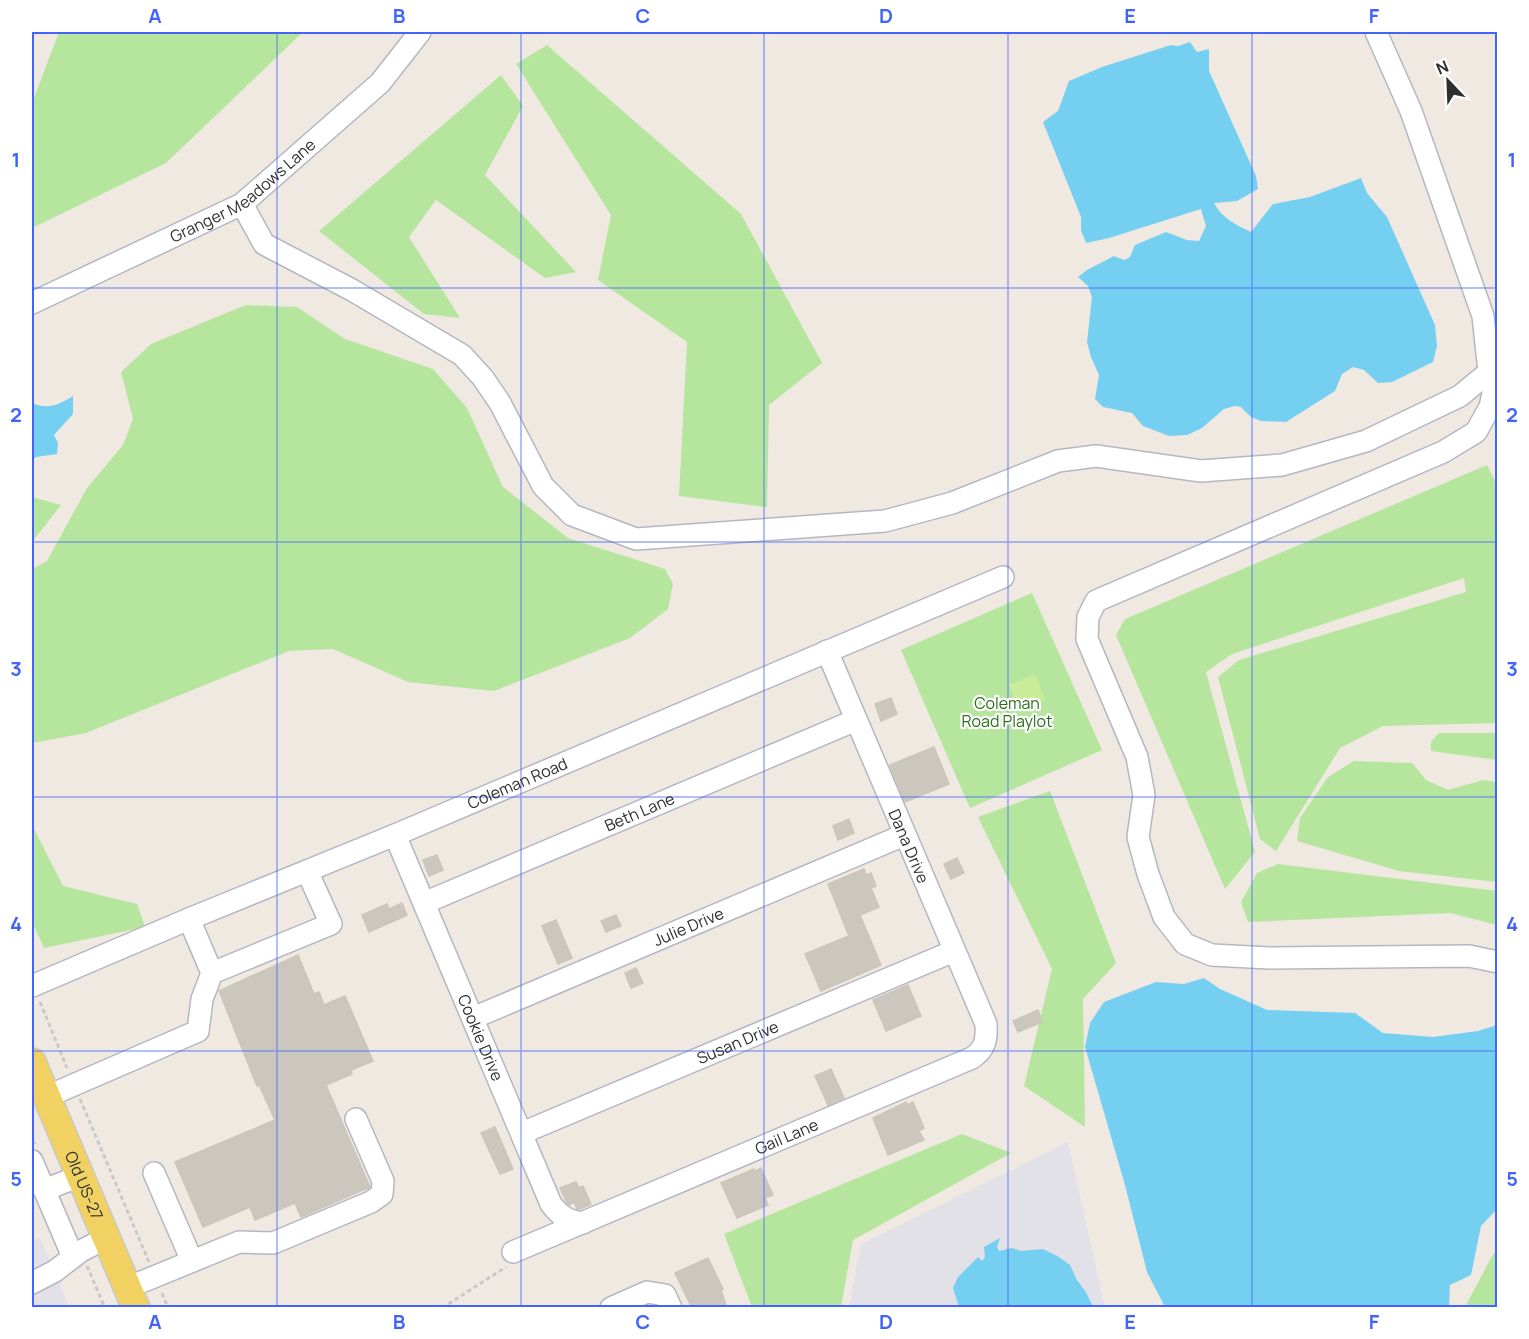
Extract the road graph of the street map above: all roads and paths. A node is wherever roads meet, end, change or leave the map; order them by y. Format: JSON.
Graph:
{"nodes":[{"id":1,"x":420,"y":32,"type":"edge"},
{"id":2,"x":1376,"y":32,"type":"edge"},
{"id":3,"x":242,"y":204,"type":"junction"},
{"id":4,"x":32,"y":303,"type":"edge"},
{"id":5,"x":1489,"y":372,"type":"junction"},
{"id":6,"x":1003,"y":577,"type":"dead end"},
{"id":7,"x":827,"y":651,"type":"junction"},
{"id":8,"x":856,"y":720,"type":"junction"},
{"id":9,"x":395,"y":835,"type":"junction"},
{"id":10,"x":904,"y":835,"type":"junction"},
{"id":11,"x":307,"y":871,"type":"junction"},
{"id":12,"x":424,"y":903,"type":"junction"},
{"id":13,"x":189,"y":919,"type":"junction"},
{"id":14,"x":954,"y":951,"type":"junction"},
{"id":15,"x":1497,"y":962,"type":"edge"},
{"id":16,"x":212,"y":973,"type":"junction"},
{"id":17,"x":32,"y":986,"type":"edge"},
{"id":18,"x":472,"y":1018,"type":"junction"},
{"id":19,"x":984,"y":1043,"type":"joint"},
{"id":20,"x":37,"y":1078,"type":"edge"},
{"id":21,"x":74,"y":1085,"type":"junction"},
{"id":22,"x":356,"y":1119,"type":"dead end"},
{"id":23,"x":522,"y":1133,"type":"junction"},
{"id":24,"x":32,"y":1161,"type":"edge"},
{"id":25,"x":154,"y":1173,"type":"dead end"},
{"id":26,"x":80,"y":1176,"type":"junction"},
{"id":27,"x":44,"y":1190,"type":"junction"},
{"id":28,"x":583,"y":1223,"type":"junction"},
{"id":29,"x":106,"y":1238,"type":"junction"},
{"id":30,"x":513,"y":1252,"type":"joint"},
{"id":31,"x":73,"y":1257,"type":"junction"},
{"id":32,"x":192,"y":1262,"type":"junction"},
{"id":33,"x":155,"y":1276,"type":"junction"},
{"id":34,"x":32,"y":1283,"type":"edge"},
{"id":35,"x":132,"y":1298,"type":"edge"},
{"id":36,"x":168,"y":1308,"type":"edge"},
{"id":37,"x":442,"y":1308,"type":"edge"},
{"id":38,"x":612,"y":1308,"type":"edge"},
{"id":39,"x":671,"y":1308,"type":"edge"}],
"edges":[{"from":1,"to":3,"type":"street","name":"Granger Meadows Lane"},
{"from":2,"to":5,"type":"street"},
{"from":3,"to":4,"type":"street","name":"Granger Meadows Lane"},
{"from":3,"to":5,"type":"street"},
{"from":5,"to":15,"type":"street"},
{"from":6,"to":7,"type":"street","name":"Coleman Road"},
{"from":7,"to":8,"type":"street","name":"Dana Drive"},
{"from":7,"to":9,"type":"street","name":"Coleman Road"},
{"from":8,"to":10,"type":"street","name":"Dana Drive"},
{"from":8,"to":12,"type":"street","name":"Beth Lane"},
{"from":9,"to":11,"type":"street","name":"Coleman Road"},
{"from":9,"to":12,"type":"street","name":"Cookie Drive"},
{"from":10,"to":14,"type":"street","name":"Dana Drive"},
{"from":10,"to":18,"type":"street","name":"Julie Drive"},
{"from":11,"to":13,"type":"street","name":"Coleman Road"},
{"from":11,"to":16,"type":"street"},
{"from":12,"to":18,"type":"street","name":"Cookie Drive"},
{"from":13,"to":16,"type":"street"},
{"from":13,"to":17,"type":"street","name":"Coleman Road"},
{"from":14,"to":19,"type":"street","name":"Dana Drive"},
{"from":14,"to":23,"type":"street","name":"Susan Drive"},
{"from":16,"to":21,"type":"street"},
{"from":17,"to":21,"type":"path"},
{"from":18,"to":23,"type":"street","name":"Cookie Drive"},
{"from":19,"to":28,"type":"street","name":"Gail Lane"},
{"from":20,"to":21,"type":"street"},
{"from":20,"to":26,"type":"main road","name":"Old US-27"},
{"from":21,"to":33,"type":"path"},
{"from":22,"to":32,"type":"street"},
{"from":23,"to":28,"type":"street","name":"Cookie Drive"},
{"from":24,"to":27,"type":"street"},
{"from":25,"to":32,"type":"street"},
{"from":26,"to":27,"type":"street"},
{"from":26,"to":29,"type":"main road","name":"Old US-27"},
{"from":27,"to":31,"type":"street"},
{"from":28,"to":30,"type":"street","name":"Gail Lane"},
{"from":29,"to":31,"type":"street"},
{"from":29,"to":35,"type":"main road","name":"Old US-27"},
{"from":30,"to":37,"type":"path"},
{"from":31,"to":34,"type":"street"},
{"from":32,"to":33,"type":"street"},
{"from":33,"to":35,"type":"street"},
{"from":33,"to":36,"type":"path"},
{"from":38,"to":39,"type":"street"}]}
